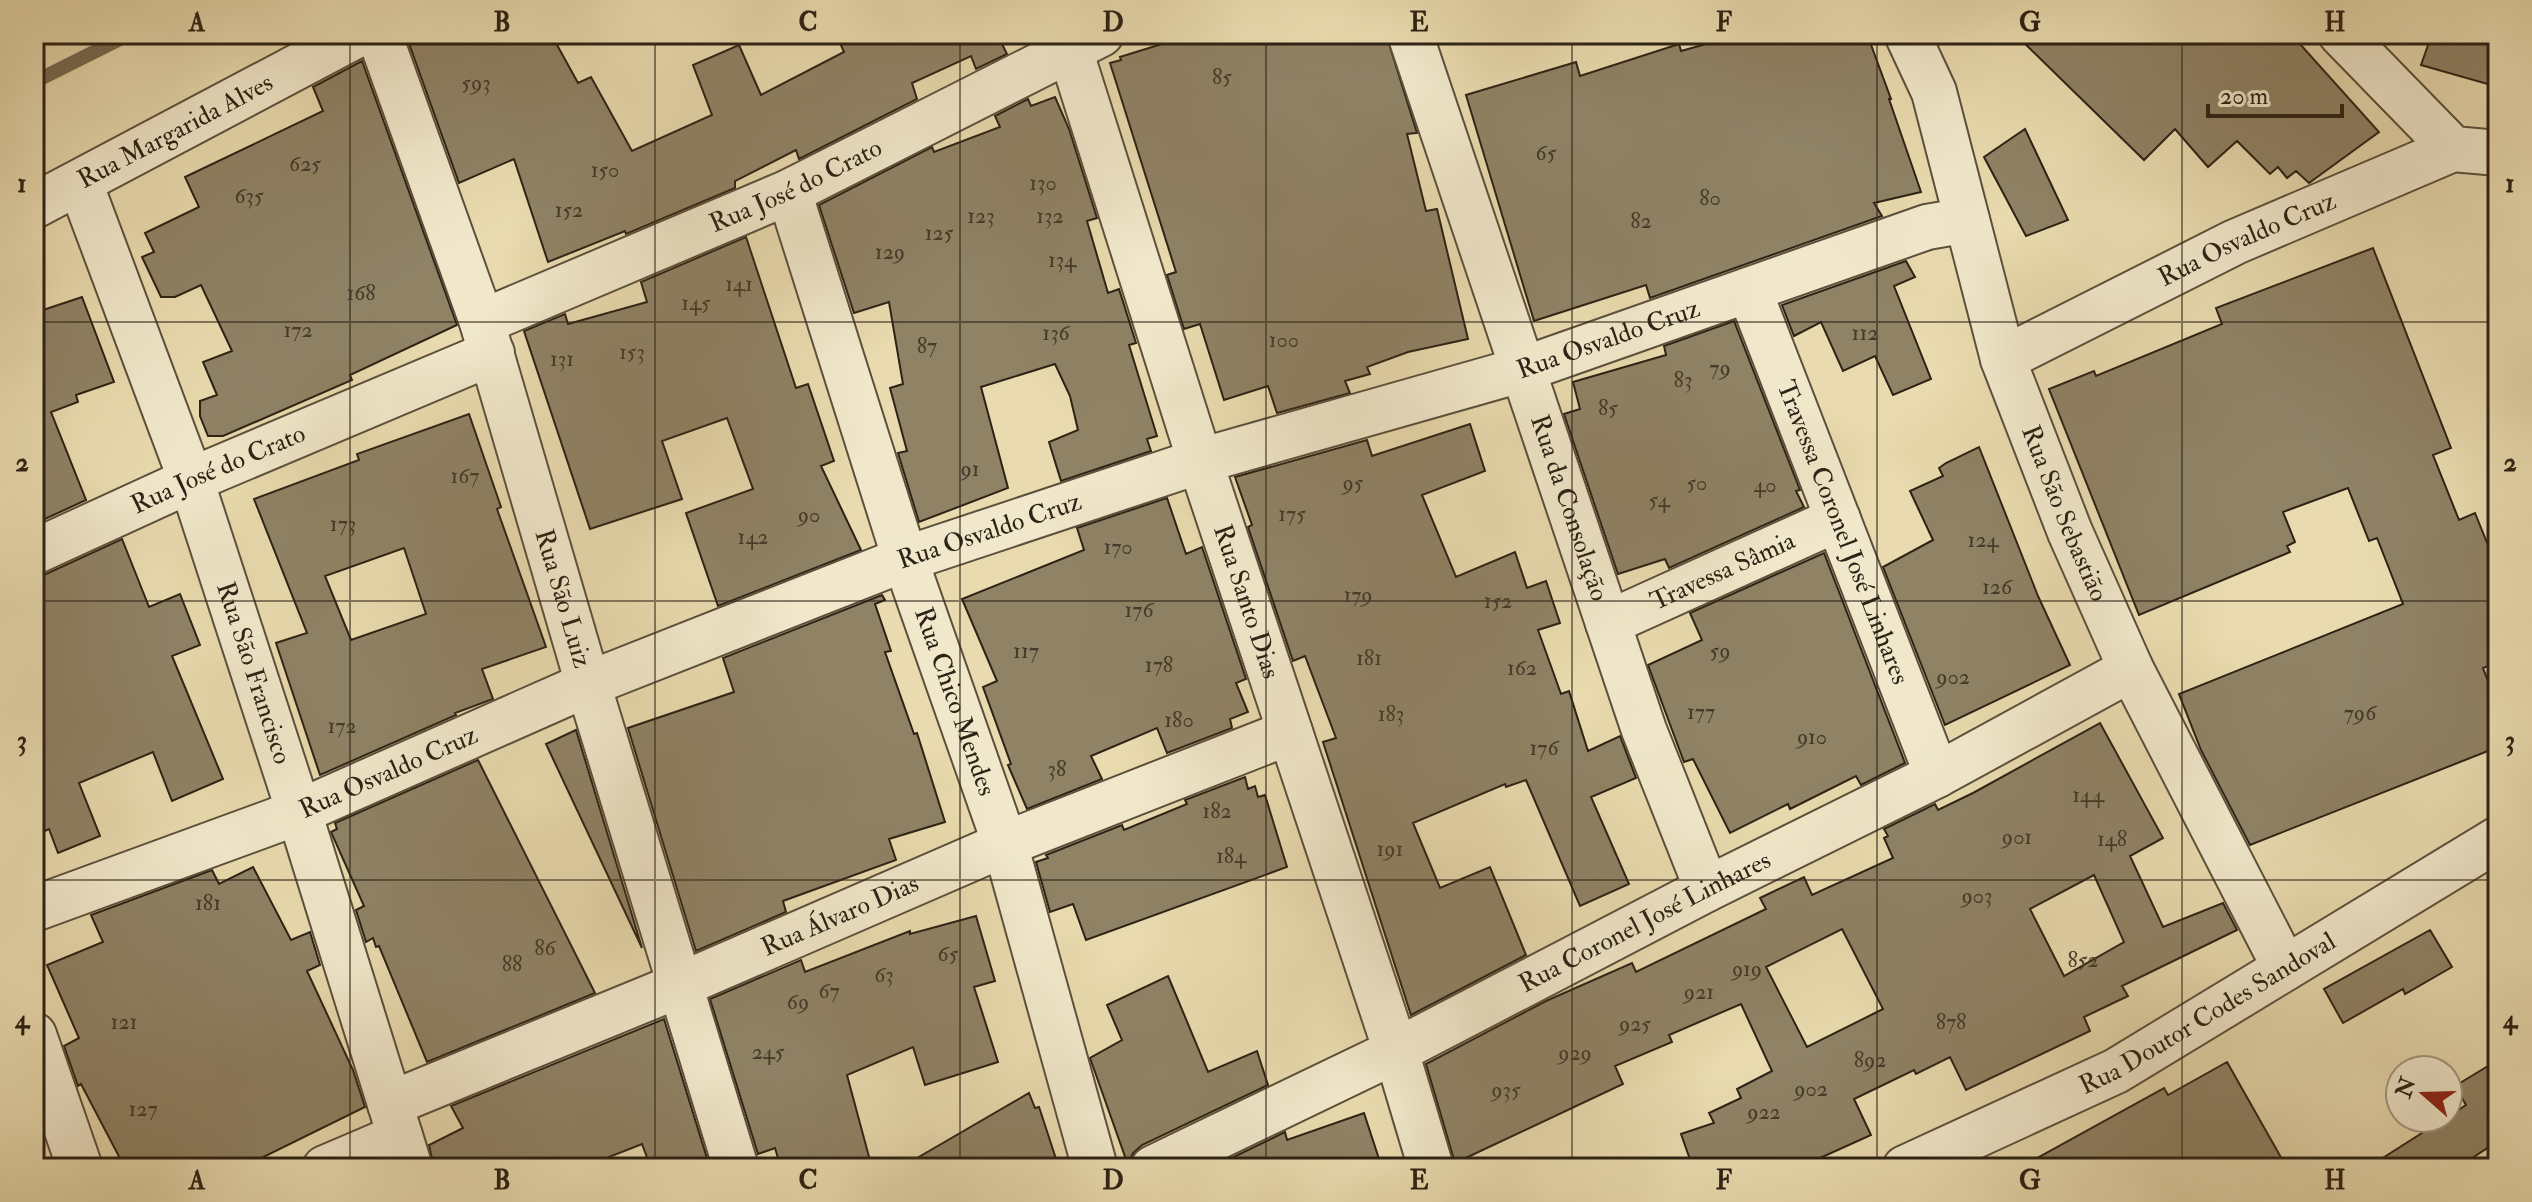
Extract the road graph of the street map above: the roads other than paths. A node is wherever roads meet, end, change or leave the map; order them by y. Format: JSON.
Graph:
{"nodes":[{"id":1,"x":359,"y":34,"type":"edge"},
{"id":2,"x":379,"y":34,"type":"edge"},
{"id":3,"x":1410,"y":34,"type":"edge"},
{"id":4,"x":1907,"y":34,"type":"edge"},
{"id":5,"x":2341,"y":34,"type":"edge"},
{"id":6,"x":1079,"y":39,"type":"edge"},
{"id":7,"x":2453,"y":149,"type":"junction"},
{"id":8,"x":2498,"y":153,"type":"edge"},
{"id":9,"x":80,"y":183,"type":"junction"},
{"id":10,"x":789,"y":192,"type":"junction"},
{"id":11,"x":34,"y":206,"type":"edge"},
{"id":12,"x":1967,"y":220,"type":"junction"},
{"id":13,"x":1749,"y":290,"type":"junction"},
{"id":14,"x":487,"y":338,"type":"junction"},
{"id":15,"x":2003,"y":359,"type":"junction"},
{"id":16,"x":1524,"y":369,"type":"junction"},
{"id":17,"x":1200,"y":461,"type":"junction"},
{"id":18,"x":191,"y":480,"type":"junction"},
{"id":19,"x":1838,"y":519,"type":"junction"},
{"id":20,"x":34,"y":552,"type":"edge"},
{"id":21,"x":905,"y":559,"type":"junction"},
{"id":22,"x":1608,"y":623,"type":"junction"},
{"id":23,"x":2131,"y":669,"type":"junction"},
{"id":24,"x":588,"y":684,"type":"junction"},
{"id":25,"x":1290,"y":732,"type":"junction"},
{"id":26,"x":1937,"y":775,"type":"junction"},
{"id":27,"x":299,"y":812,"type":"junction"},
{"id":28,"x":2498,"y":839,"type":"edge"},
{"id":29,"x":1005,"y":844,"type":"junction"},
{"id":30,"x":1707,"y":889,"type":"junction"},
{"id":31,"x":34,"y":909,"type":"edge"},
{"id":32,"x":2285,"y":968,"type":"junction"},
{"id":33,"x":680,"y":985,"type":"junction"},
{"id":34,"x":34,"y":1035,"type":"edge"},
{"id":35,"x":1396,"y":1051,"type":"junction"},
{"id":36,"x":400,"y":1136,"type":"edge"},
{"id":37,"x":80,"y":1168,"type":"edge"},
{"id":38,"x":325,"y":1168,"type":"edge"},
{"id":39,"x":736,"y":1168,"type":"edge"},
{"id":40,"x":1095,"y":1168,"type":"edge"},
{"id":41,"x":1153,"y":1168,"type":"edge"},
{"id":42,"x":1431,"y":1168,"type":"edge"},
{"id":43,"x":1905,"y":1168,"type":"edge"}],
"edges":[{"from":1,"to":9,"type":"street","name":"Rua Margarida Alves"},
{"from":2,"to":14,"type":"street","name":"Rua São Luiz"},
{"from":3,"to":16,"type":"street","name":"Rua da Consolação"},
{"from":4,"to":12,"type":"street","name":"Rua São Sebastião"},
{"from":5,"to":7,"type":"street"},
{"from":6,"to":10,"type":"street","name":"Rua José do Crato"},
{"from":6,"to":17,"type":"street","name":"Rua Santo Dias"},
{"from":7,"to":8,"type":"street"},
{"from":7,"to":15,"type":"street","name":"Rua Osvaldo Cruz"},
{"from":9,"to":11,"type":"street","name":"Rua Margarida Alves"},
{"from":9,"to":18,"type":"street","name":"Rua São Francisco"},
{"from":10,"to":14,"type":"street","name":"Rua José do Crato"},
{"from":10,"to":21,"type":"street","name":"Rua Chico Mendes"},
{"from":12,"to":13,"type":"street","name":"Rua Osvaldo Cruz"},
{"from":12,"to":15,"type":"street","name":"Rua São Sebastião"},
{"from":13,"to":16,"type":"street","name":"Rua Osvaldo Cruz"},
{"from":13,"to":19,"type":"street","name":"Travessa Coronel José Linhares"},
{"from":14,"to":18,"type":"street","name":"Rua José do Crato"},
{"from":14,"to":24,"type":"street","name":"Rua São Luiz"},
{"from":15,"to":23,"type":"street","name":"Rua São Sebastião"},
{"from":16,"to":17,"type":"street","name":"Rua Osvaldo Cruz"},
{"from":16,"to":22,"type":"street","name":"Rua da Consolação"},
{"from":17,"to":21,"type":"street","name":"Rua Osvaldo Cruz"},
{"from":17,"to":25,"type":"street","name":"Rua Santo Dias"},
{"from":18,"to":20,"type":"street","name":"Rua José do Crato"},
{"from":18,"to":27,"type":"street","name":"Rua São Francisco"},
{"from":19,"to":22,"type":"street","name":"Travessa Sâmia"},
{"from":19,"to":26,"type":"street","name":"Travessa Coronel José Linhares"},
{"from":21,"to":24,"type":"street","name":"Rua Osvaldo Cruz"},
{"from":21,"to":29,"type":"street","name":"Rua Chico Mendes"},
{"from":22,"to":30,"type":"street","name":"Rua da Consolação"},
{"from":23,"to":26,"type":"street","name":"Rua Coronel José Linhares"},
{"from":23,"to":32,"type":"street","name":"Rua São Sebastião"},
{"from":24,"to":27,"type":"street","name":"Rua Osvaldo Cruz"},
{"from":24,"to":33,"type":"street","name":"Rua São Luiz"},
{"from":25,"to":29,"type":"street","name":"Rua Álvaro Dias"},
{"from":25,"to":35,"type":"street","name":"Rua Santo Dias"},
{"from":26,"to":30,"type":"street","name":"Rua Coronel José Linhares"},
{"from":27,"to":31,"type":"street","name":"Rua Osvaldo Cruz"},
{"from":27,"to":36,"type":"street","name":"Rua São Francisco"},
{"from":28,"to":32,"type":"street","name":"Rua Doutor Codes Sandoval"},
{"from":29,"to":33,"type":"street","name":"Rua Álvaro Dias"},
{"from":29,"to":40,"type":"street","name":"Rua Chico Mendes"},
{"from":30,"to":35,"type":"street","name":"Rua Coronel José Linhares"},
{"from":32,"to":43,"type":"street","name":"Rua Doutor Codes Sandoval"},
{"from":33,"to":36,"type":"street","name":"Rua Álvaro Dias"},
{"from":33,"to":39,"type":"street","name":"Rua São Luiz"},
{"from":34,"to":37,"type":"street"},
{"from":35,"to":41,"type":"street","name":"Rua Coronel José Linhares"},
{"from":35,"to":42,"type":"street","name":"Rua Santo Dias"},
{"from":36,"to":38,"type":"street","name":"Rua Álvaro Dias"}]}
